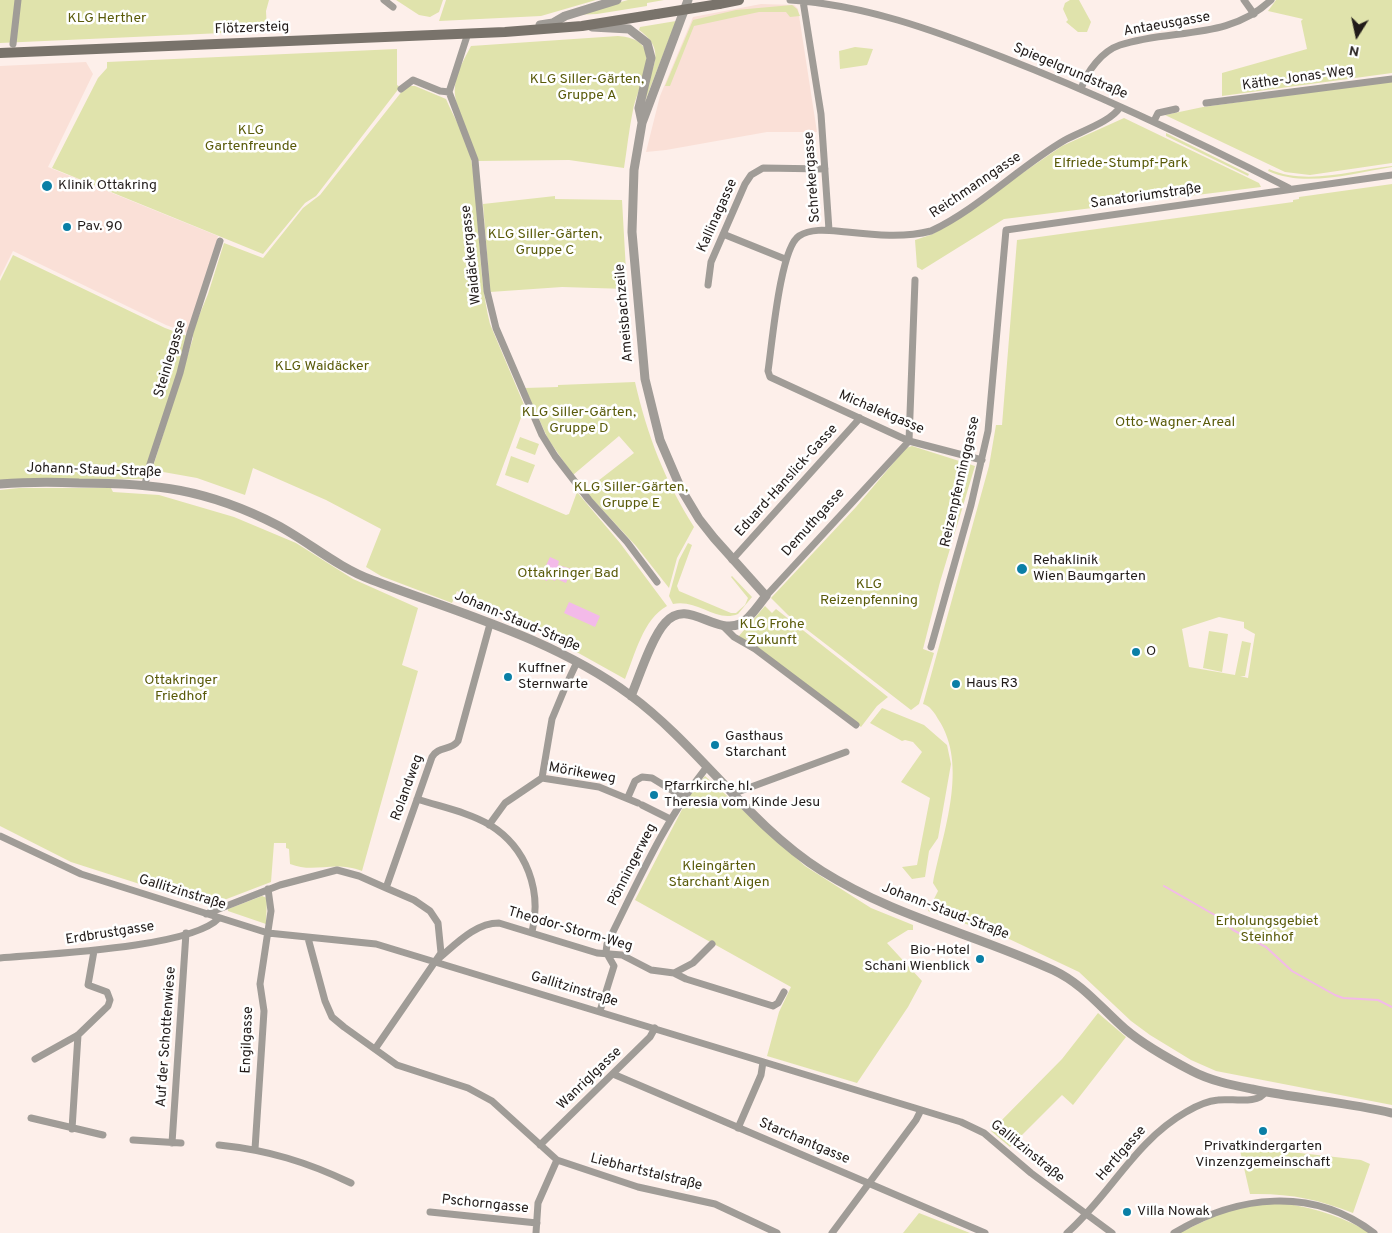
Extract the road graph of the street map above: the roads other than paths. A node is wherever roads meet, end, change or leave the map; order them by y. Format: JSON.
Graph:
{"nodes":[{"id":1,"x":18,"y":0,"type":"edge"},
{"id":2,"x":384,"y":0,"type":"edge"},
{"id":3,"x":617,"y":0,"type":"edge"},
{"id":4,"x":688,"y":0,"type":"edge"},
{"id":5,"x":739,"y":0,"type":"edge"},
{"id":6,"x":790,"y":0,"type":"edge"},
{"id":7,"x":1244,"y":0,"type":"edge"},
{"id":8,"x":1271,"y":0,"type":"edge"},
{"id":9,"x":803,"y":1,"type":"edge"},
{"id":10,"x":829,"y":2,"type":"edge"},
{"id":11,"x":393,"y":7,"type":"dead end"},
{"id":12,"x":1254,"y":14,"type":"junction"},
{"id":13,"x":582,"y":26,"type":"junction"},
{"id":14,"x":505,"y":32,"type":"junction"},
{"id":15,"x":468,"y":33,"type":"junction"},
{"id":16,"x":13,"y":44,"type":"dead end"},
{"id":17,"x":0,"y":53,"type":"edge"},
{"id":18,"x":1392,"y":79,"type":"edge"},
{"id":19,"x":401,"y":89,"type":"dead end"},
{"id":20,"x":1081,"y":89,"type":"junction"},
{"id":21,"x":449,"y":92,"type":"junction"},
{"id":22,"x":1206,"y":103,"type":"dead end"},
{"id":23,"x":1120,"y":107,"type":"junction"},
{"id":24,"x":1176,"y":108,"type":"dead end"},
{"id":25,"x":1154,"y":122,"type":"junction"},
{"id":26,"x":642,"y":123,"type":"junction"},
{"id":27,"x":825,"y":169,"type":"junction"},
{"id":28,"x":1392,"y":175,"type":"edge"},
{"id":29,"x":1289,"y":188,"type":"junction"},
{"id":30,"x":829,"y":230,"type":"junction"},
{"id":31,"x":1006,"y":230,"type":"joint"},
{"id":32,"x":723,"y":234,"type":"junction"},
{"id":33,"x":220,"y":241,"type":"dead end"},
{"id":34,"x":785,"y":259,"type":"junction"},
{"id":35,"x":915,"y":280,"type":"dead end"},
{"id":36,"x":708,"y":285,"type":"dead end"},
{"id":37,"x":773,"y":379,"type":"joint"},
{"id":38,"x":860,"y":418,"type":"junction"},
{"id":39,"x":908,"y":441,"type":"junction"},
{"id":40,"x":982,"y":460,"type":"junction"},
{"id":41,"x":0,"y":484,"type":"edge"},
{"id":42,"x":146,"y":484,"type":"junction"},
{"id":43,"x":732,"y":560,"type":"junction"},
{"id":44,"x":657,"y":582,"type":"dead end"},
{"id":45,"x":766,"y":596,"type":"junction"},
{"id":46,"x":490,"y":624,"type":"junction"},
{"id":47,"x":723,"y":626,"type":"junction"},
{"id":48,"x":932,"y":648,"type":"dead end"},
{"id":49,"x":577,"y":662,"type":"junction"},
{"id":50,"x":631,"y":696,"type":"junction"},
{"id":51,"x":856,"y":725,"type":"dead end"},
{"id":52,"x":846,"y":752,"type":"dead end"},
{"id":53,"x":706,"y":768,"type":"junction"},
{"id":54,"x":542,"y":778,"type":"junction"},
{"id":55,"x":732,"y":794,"type":"junction"},
{"id":56,"x":628,"y":797,"type":"junction"},
{"id":57,"x":683,"y":797,"type":"junction"},
{"id":58,"x":417,"y":799,"type":"junction"},
{"id":59,"x":670,"y":820,"type":"junction"},
{"id":60,"x":489,"y":825,"type":"junction"},
{"id":61,"x":0,"y":836,"type":"edge"},
{"id":62,"x":386,"y":888,"type":"junction"},
{"id":63,"x":268,"y":889,"type":"junction"},
{"id":64,"x":206,"y":914,"type":"junction"},
{"id":65,"x":219,"y":918,"type":"junction"},
{"id":66,"x":532,"y":932,"type":"junction"},
{"id":67,"x":186,"y":933,"type":"junction"},
{"id":68,"x":268,"y":933,"type":"junction"},
{"id":69,"x":308,"y":938,"type":"junction"},
{"id":70,"x":712,"y":944,"type":"dead end"},
{"id":71,"x":94,"y":951,"type":"junction"},
{"id":72,"x":606,"y":952,"type":"junction"},
{"id":73,"x":0,"y":958,"type":"edge"},
{"id":74,"x":436,"y":961,"type":"junction"},
{"id":75,"x":674,"y":973,"type":"junction"},
{"id":76,"x":79,"y":984,"type":"dead end"},
{"id":77,"x":88,"y":985,"type":"junction"},
{"id":78,"x":784,"y":992,"type":"dead end"},
{"id":79,"x":600,"y":1011,"type":"junction"},
{"id":80,"x":655,"y":1028,"type":"junction"},
{"id":81,"x":78,"y":1035,"type":"junction"},
{"id":82,"x":375,"y":1049,"type":"junction"},
{"id":83,"x":35,"y":1059,"type":"dead end"},
{"id":84,"x":764,"y":1062,"type":"junction"},
{"id":85,"x":613,"y":1074,"type":"junction"},
{"id":86,"x":1265,"y":1092,"type":"junction"},
{"id":87,"x":921,"y":1110,"type":"junction"},
{"id":88,"x":1392,"y":1113,"type":"edge"},
{"id":89,"x":31,"y":1118,"type":"dead end"},
{"id":90,"x":738,"y":1128,"type":"junction"},
{"id":91,"x":72,"y":1129,"type":"junction"},
{"id":92,"x":104,"y":1135,"type":"dead end"},
{"id":93,"x":133,"y":1140,"type":"dead end"},
{"id":94,"x":172,"y":1143,"type":"junction"},
{"id":95,"x":181,"y":1144,"type":"dead end"},
{"id":96,"x":219,"y":1145,"type":"dead end"},
{"id":97,"x":540,"y":1145,"type":"junction"},
{"id":98,"x":255,"y":1149,"type":"junction"},
{"id":99,"x":556,"y":1160,"type":"junction"},
{"id":100,"x":351,"y":1182,"type":"dead end"},
{"id":101,"x":870,"y":1184,"type":"junction"},
{"id":102,"x":430,"y":1212,"type":"dead end"},
{"id":103,"x":1087,"y":1216,"type":"junction"},
{"id":104,"x":537,"y":1223,"type":"junction"},
{"id":105,"x":536,"y":1233,"type":"edge"},
{"id":106,"x":777,"y":1233,"type":"edge"},
{"id":107,"x":832,"y":1233,"type":"edge"},
{"id":108,"x":985,"y":1233,"type":"edge"},
{"id":109,"x":1067,"y":1233,"type":"edge"},
{"id":110,"x":1112,"y":1233,"type":"edge"},
{"id":111,"x":1174,"y":1233,"type":"edge"},
{"id":112,"x":1374,"y":1233,"type":"edge"}],
"edges":[{"from":1,"to":16,"type":"street"},
{"from":2,"to":11,"type":"street"},
{"from":3,"to":14,"type":"street","name":"Flötzersteig"},
{"from":4,"to":26,"type":"street","name":"Ameisbachzeile"},
{"from":5,"to":13,"type":"main road","name":"Flötzersteig","bridge":true},
{"from":6,"to":9,"type":"street","name":"Spiegelgrundstraße"},
{"from":7,"to":12,"type":"street"},
{"from":8,"to":12,"type":"street","name":"Antaeusgasse"},
{"from":9,"to":10,"type":"street","name":"Spiegelgrundstraße"},
{"from":9,"to":27,"type":"street","name":"Schrekergasse"},
{"from":10,"to":20,"type":"street","name":"Spiegelgrundstraße"},
{"from":12,"to":20,"type":"street","name":"Antaeusgasse"},
{"from":13,"to":14,"type":"main road","name":"Flötzersteig"},
{"from":13,"to":26,"type":"street"},
{"from":14,"to":15,"type":"main road","name":"Flötzersteig"},
{"from":15,"to":17,"type":"main road","name":"Flötzersteig"},
{"from":15,"to":21,"type":"street"},
{"from":18,"to":22,"type":"street","name":"Käthe-Jonas-Weg"},
{"from":19,"to":21,"type":"street"},
{"from":20,"to":23,"type":"street","name":"Spiegelgrundstraße"},
{"from":21,"to":44,"type":"street","name":"Waidäckergasse"},
{"from":23,"to":25,"type":"street","name":"Spiegelgrundstraße"},
{"from":23,"to":30,"type":"street","name":"Reichmanngasse"},
{"from":24,"to":25,"type":"street"},
{"from":25,"to":29,"type":"street","name":"Spiegelgrundstraße"},
{"from":26,"to":43,"type":"street","name":"Ameisbachzeile"},
{"from":27,"to":30,"type":"street","name":"Schrekergasse"},
{"from":27,"to":32,"type":"street","name":"Kallinagasse"},
{"from":28,"to":29,"type":"street","name":"Sanatoriumstraße"},
{"from":29,"to":31,"type":"street","name":"Sanatoriumstraße"},
{"from":30,"to":34,"type":"street","name":"Schrekergasse"},
{"from":31,"to":40,"type":"street","name":"Reizenpfenninggasse"},
{"from":32,"to":34,"type":"street"},
{"from":32,"to":36,"type":"street","name":"Kallinagasse"},
{"from":33,"to":42,"type":"street","name":"Steinlegasse"},
{"from":34,"to":37,"type":"street","name":"Schrekergasse"},
{"from":35,"to":39,"type":"street"},
{"from":37,"to":38,"type":"street","name":"Michalekgasse"},
{"from":38,"to":39,"type":"street","name":"Michalekgasse"},
{"from":38,"to":43,"type":"street","name":"Eduard-Hanslick-Gasse"},
{"from":39,"to":40,"type":"street","name":"Michalekgasse"},
{"from":39,"to":45,"type":"street","name":"Demuthgasse"},
{"from":40,"to":48,"type":"street","name":"Reizenpfenninggasse"},
{"from":41,"to":42,"type":"street","name":"Johann-Staud-Straße"},
{"from":42,"to":46,"type":"street","name":"Johann-Staud-Straße"},
{"from":43,"to":45,"type":"street","name":"Ameisbachzeile"},
{"from":45,"to":47,"type":"street","name":"Demuthgasse"},
{"from":46,"to":49,"type":"street","name":"Johann-Staud-Straße"},
{"from":46,"to":58,"type":"street","name":"Rolandweg"},
{"from":47,"to":50,"type":"street"},
{"from":47,"to":51,"type":"street"},
{"from":49,"to":50,"type":"street","name":"Johann-Staud-Straße"},
{"from":49,"to":54,"type":"street"},
{"from":50,"to":53,"type":"street","name":"Johann-Staud-Straße"},
{"from":52,"to":55,"type":"street"},
{"from":53,"to":55,"type":"street","name":"Johann-Staud-Straße"},
{"from":53,"to":57,"type":"street","name":"Pönningerweg"},
{"from":54,"to":56,"type":"street","name":"Mörikeweg"},
{"from":54,"to":60,"type":"street","name":"Mörikeweg"},
{"from":55,"to":86,"type":"street","name":"Johann-Staud-Straße"},
{"from":56,"to":57,"type":"street","name":"Mörikeweg"},
{"from":56,"to":59,"type":"street","name":"Mörikeweg"},
{"from":57,"to":59,"type":"street","name":"Pönningerweg"},
{"from":58,"to":60,"type":"street"},
{"from":58,"to":62,"type":"street","name":"Rolandweg"},
{"from":59,"to":72,"type":"street","name":"Pönningerweg"},
{"from":60,"to":66,"type":"street"},
{"from":61,"to":64,"type":"street","name":"Gallitzinstraße"},
{"from":62,"to":63,"type":"street"},
{"from":62,"to":74,"type":"street"},
{"from":63,"to":64,"type":"street"},
{"from":63,"to":68,"type":"street","name":"Engilgasse"},
{"from":64,"to":65,"type":"street","name":"Gallitzinstraße"},
{"from":65,"to":67,"type":"street","name":"Erdbrustgasse"},
{"from":65,"to":68,"type":"street","name":"Gallitzinstraße"},
{"from":66,"to":72,"type":"street","name":"Theodor-Storm-Weg"},
{"from":66,"to":74,"type":"street","name":"Theodor-Storm-Weg"},
{"from":67,"to":71,"type":"street","name":"Erdbrustgasse"},
{"from":67,"to":94,"type":"street","name":"Auf der Schottenwiese"},
{"from":68,"to":69,"type":"street","name":"Gallitzinstraße"},
{"from":68,"to":98,"type":"street","name":"Engilgasse"},
{"from":69,"to":74,"type":"street","name":"Gallitzinstraße"},
{"from":69,"to":82,"type":"street","name":"Liebhartstalstraße"},
{"from":70,"to":75,"type":"street"},
{"from":71,"to":73,"type":"street","name":"Erdbrustgasse"},
{"from":71,"to":77,"type":"street"},
{"from":72,"to":75,"type":"street","name":"Theodor-Storm-Weg"},
{"from":72,"to":79,"type":"street"},
{"from":74,"to":79,"type":"street","name":"Gallitzinstraße"},
{"from":74,"to":82,"type":"street"},
{"from":75,"to":78,"type":"street","name":"Theodor-Storm-Weg"},
{"from":76,"to":77,"type":"street"},
{"from":77,"to":81,"type":"street"},
{"from":79,"to":80,"type":"street","name":"Gallitzinstraße"},
{"from":80,"to":84,"type":"street","name":"Gallitzinstraße"},
{"from":80,"to":85,"type":"street","name":"Wanriglgasse"},
{"from":81,"to":83,"type":"street"},
{"from":81,"to":91,"type":"street"},
{"from":82,"to":97,"type":"street","name":"Liebhartstalstraße"},
{"from":84,"to":87,"type":"street","name":"Gallitzinstraße"},
{"from":84,"to":90,"type":"street"},
{"from":85,"to":90,"type":"street","name":"Starchantgasse"},
{"from":85,"to":97,"type":"street","name":"Wanriglgasse"},
{"from":86,"to":88,"type":"street","name":"Johann-Staud-Straße"},
{"from":86,"to":103,"type":"street","name":"Hertlgasse"},
{"from":87,"to":101,"type":"street"},
{"from":87,"to":103,"type":"street","name":"Gallitzinstraße"},
{"from":89,"to":91,"type":"street"},
{"from":90,"to":101,"type":"street","name":"Starchantgasse"},
{"from":91,"to":92,"type":"street"},
{"from":93,"to":94,"type":"street"},
{"from":94,"to":95,"type":"street"},
{"from":96,"to":98,"type":"street"},
{"from":97,"to":99,"type":"street","name":"Liebhartstalstraße"},
{"from":98,"to":100,"type":"street"},
{"from":99,"to":104,"type":"street"},
{"from":99,"to":106,"type":"street","name":"Liebhartstalstraße"},
{"from":101,"to":107,"type":"street"},
{"from":101,"to":108,"type":"street","name":"Starchantgasse"},
{"from":102,"to":104,"type":"street","name":"Pschorngasse"},
{"from":103,"to":109,"type":"street","name":"Hertlgasse"},
{"from":103,"to":110,"type":"street","name":"Gallitzinstraße"},
{"from":104,"to":105,"type":"street"},
{"from":111,"to":112,"type":"street"}]}
